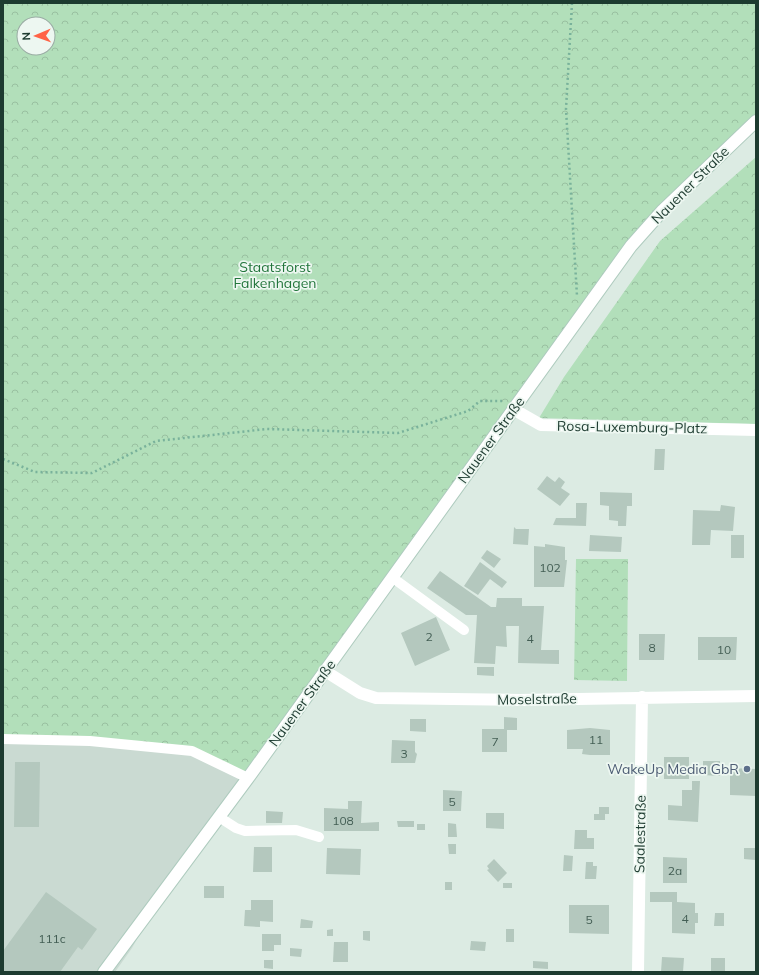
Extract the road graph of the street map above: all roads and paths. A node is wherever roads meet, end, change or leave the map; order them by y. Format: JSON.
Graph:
{"nodes":[{"id":1,"x":572,"y":3,"type":"edge"},
{"id":2,"x":756,"y":121,"type":"edge"},
{"id":3,"x":577,"y":297,"type":"dead end"},
{"id":4,"x":515,"y":407,"type":"junction"},
{"id":5,"x":756,"y":430,"type":"edge"},
{"id":6,"x":3,"y":459,"type":"edge"},
{"id":7,"x":393,"y":578,"type":"junction"},
{"id":8,"x":464,"y":630,"type":"dead end"},
{"id":9,"x":325,"y":671,"type":"junction"},
{"id":10,"x":756,"y":696,"type":"edge"},
{"id":11,"x":642,"y":697,"type":"junction"},
{"id":12,"x":3,"y":739,"type":"edge"},
{"id":13,"x":248,"y":778,"type":"junction"},
{"id":14,"x":219,"y":817,"type":"junction"},
{"id":15,"x":319,"y":837,"type":"dead end"},
{"id":16,"x":104,"y":972,"type":"edge"},
{"id":17,"x":638,"y":972,"type":"edge"}],
"edges":[{"from":1,"to":3,"type":"path"},
{"from":2,"to":4,"type":"main road","name":"Nauener Straße"},
{"from":4,"to":5,"type":"main road","name":"Rosa-Luxemburg-Platz"},
{"from":4,"to":6,"type":"path"},
{"from":4,"to":7,"type":"main road","name":"Nauener Straße"},
{"from":7,"to":8,"type":"lane"},
{"from":7,"to":9,"type":"main road","name":"Nauener Straße"},
{"from":9,"to":11,"type":"main road","name":"Moselstraße"},
{"from":9,"to":13,"type":"main road","name":"Nauener Straße"},
{"from":10,"to":11,"type":"main road","name":"Moselstraße"},
{"from":11,"to":17,"type":"main road","name":"Saalestraße"},
{"from":12,"to":13,"type":"lane"},
{"from":13,"to":14,"type":"main road","name":"Nauener Straße"},
{"from":14,"to":15,"type":"lane"},
{"from":14,"to":16,"type":"main road","name":"Nauener Straße"}]}
